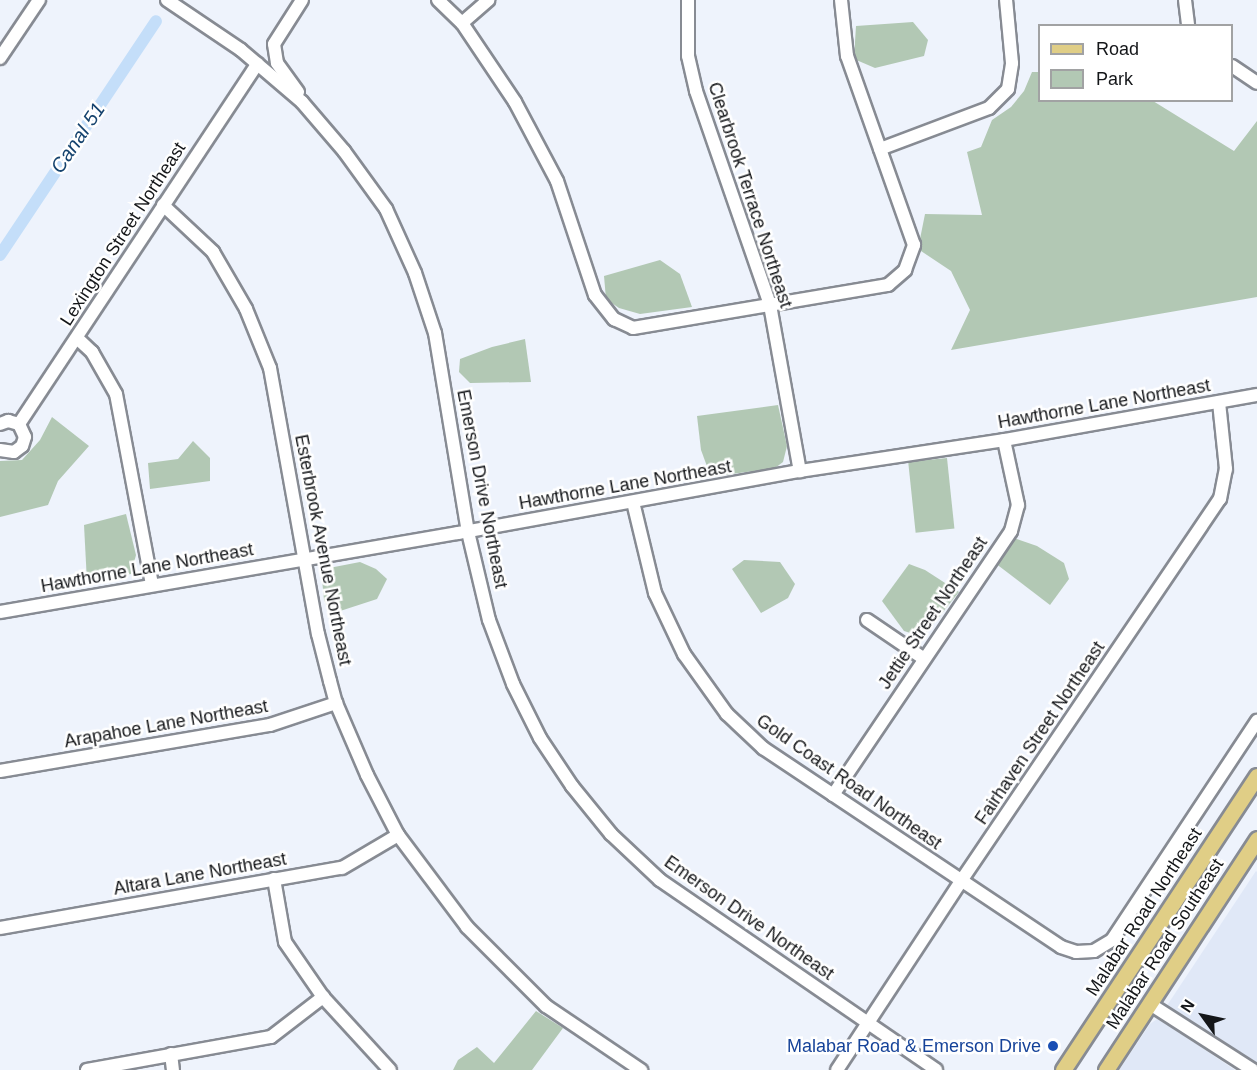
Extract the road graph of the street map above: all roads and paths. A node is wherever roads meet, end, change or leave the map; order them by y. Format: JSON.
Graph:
{"nodes":[{"id":1,"x":39,"y":0,"type":"edge"},
{"id":2,"x":167,"y":0,"type":"edge"},
{"id":3,"x":302,"y":0,"type":"edge"},
{"id":4,"x":438,"y":0,"type":"edge"},
{"id":5,"x":488,"y":0,"type":"edge"},
{"id":6,"x":688,"y":0,"type":"edge"},
{"id":7,"x":841,"y":0,"type":"edge"},
{"id":8,"x":1006,"y":0,"type":"edge"},
{"id":9,"x":1185,"y":0,"type":"edge"},
{"id":10,"x":462,"y":24,"type":"junction"},
{"id":11,"x":1188,"y":24,"type":"edge"},
{"id":12,"x":0,"y":58,"type":"edge"},
{"id":13,"x":257,"y":64,"type":"junction"},
{"id":14,"x":1233,"y":67,"type":"edge"},
{"id":15,"x":1257,"y":83,"type":"edge"},
{"id":16,"x":302,"y":102,"type":"junction"},
{"id":17,"x":880,"y":149,"type":"junction"},
{"id":18,"x":163,"y":205,"type":"junction"},
{"id":19,"x":770,"y":305,"type":"junction"},
{"id":20,"x":77,"y":338,"type":"junction"},
{"id":21,"x":1257,"y":395,"type":"edge"},
{"id":22,"x":1219,"y":402,"type":"junction"},
{"id":23,"x":0,"y":424,"type":"edge"},
{"id":24,"x":19,"y":424,"type":"junction"},
{"id":25,"x":1004,"y":440,"type":"junction"},
{"id":26,"x":0,"y":450,"type":"edge"},
{"id":27,"x":800,"y":471,"type":"junction"},
{"id":28,"x":633,"y":502,"type":"junction"},
{"id":29,"x":468,"y":532,"type":"junction"},
{"id":30,"x":304,"y":560,"type":"junction"},
{"id":31,"x":152,"y":585,"type":"junction"},
{"id":32,"x":0,"y":612,"type":"edge"},
{"id":33,"x":867,"y":620,"type":"dead end"},
{"id":34,"x":923,"y":658,"type":"junction"},
{"id":35,"x":336,"y":703,"type":"junction"},
{"id":36,"x":1257,"y":721,"type":"edge"},
{"id":37,"x":0,"y":771,"type":"edge"},
{"id":38,"x":1257,"y":776,"type":"edge"},
{"id":39,"x":833,"y":795,"type":"junction"},
{"id":40,"x":398,"y":835,"type":"junction"},
{"id":41,"x":1257,"y":839,"type":"edge"},
{"id":42,"x":274,"y":879,"type":"junction"},
{"id":43,"x":961,"y":881,"type":"junction"},
{"id":44,"x":0,"y":928,"type":"edge"},
{"id":45,"x":323,"y":998,"type":"junction"},
{"id":46,"x":1150,"y":1004,"type":"junction"},
{"id":47,"x":868,"y":1023,"type":"junction"},
{"id":48,"x":171,"y":1054,"type":"junction"},
{"id":49,"x":87,"y":1070,"type":"edge"},
{"id":50,"x":173,"y":1070,"type":"edge"},
{"id":51,"x":390,"y":1070,"type":"edge"},
{"id":52,"x":641,"y":1070,"type":"edge"},
{"id":53,"x":837,"y":1070,"type":"edge"},
{"id":54,"x":936,"y":1070,"type":"edge"},
{"id":55,"x":1064,"y":1070,"type":"edge"},
{"id":56,"x":1106,"y":1070,"type":"edge"},
{"id":57,"x":1253,"y":1070,"type":"edge"}],
"edges":[{"from":1,"to":12,"type":"street"},
{"from":2,"to":13,"type":"street","name":"Emerson Drive Northeast"},
{"from":3,"to":16,"type":"street"},
{"from":4,"to":10,"type":"street"},
{"from":5,"to":10,"type":"street"},
{"from":6,"to":19,"type":"street","name":"Clearbrook Terrace Northeast"},
{"from":7,"to":17,"type":"street"},
{"from":8,"to":17,"type":"street"},
{"from":9,"to":11,"type":"street"},
{"from":10,"to":19,"type":"street"},
{"from":13,"to":16,"type":"street","name":"Emerson Drive Northeast"},
{"from":13,"to":18,"type":"street","name":"Lexington Street Northeast"},
{"from":14,"to":15,"type":"street"},
{"from":16,"to":29,"type":"street","name":"Emerson Drive Northeast"},
{"from":17,"to":19,"type":"street"},
{"from":18,"to":20,"type":"street","name":"Lexington Street Northeast"},
{"from":18,"to":30,"type":"street","name":"Esterbrook Avenue Northeast"},
{"from":19,"to":27,"type":"street","name":"Clearbrook Terrace Northeast"},
{"from":20,"to":24,"type":"street","name":"Lexington Street Northeast"},
{"from":20,"to":31,"type":"street"},
{"from":21,"to":22,"type":"street","name":"Hawthorne Lane Northeast"},
{"from":22,"to":25,"type":"street","name":"Hawthorne Lane Northeast"},
{"from":22,"to":43,"type":"street","name":"Fairhaven Street Northeast"},
{"from":23,"to":24,"type":"street"},
{"from":24,"to":26,"type":"street","name":"Lexington Street Northeast"},
{"from":25,"to":27,"type":"street","name":"Hawthorne Lane Northeast"},
{"from":25,"to":34,"type":"street","name":"Jettie Street Northeast"},
{"from":27,"to":28,"type":"street","name":"Hawthorne Lane Northeast"},
{"from":28,"to":29,"type":"street","name":"Hawthorne Lane Northeast"},
{"from":28,"to":39,"type":"street","name":"Gold Coast Road Northeast"},
{"from":29,"to":30,"type":"street","name":"Hawthorne Lane Northeast"},
{"from":29,"to":47,"type":"street","name":"Emerson Drive Northeast"},
{"from":30,"to":31,"type":"street","name":"Hawthorne Lane Northeast"},
{"from":30,"to":35,"type":"street","name":"Esterbrook Avenue Northeast"},
{"from":31,"to":32,"type":"street","name":"Hawthorne Lane Northeast"},
{"from":33,"to":34,"type":"street"},
{"from":34,"to":39,"type":"street","name":"Jettie Street Northeast"},
{"from":35,"to":37,"type":"street","name":"Arapahoe Lane Northeast"},
{"from":35,"to":40,"type":"street","name":"Esterbrook Avenue Northeast"},
{"from":36,"to":43,"type":"street","name":"Gold Coast Road Northeast"},
{"from":38,"to":55,"type":"main road","name":"Malabar Road Northeast"},
{"from":39,"to":43,"type":"street","name":"Gold Coast Road Northeast"},
{"from":40,"to":42,"type":"street","name":"Altara Lane Northeast"},
{"from":40,"to":52,"type":"street","name":"Esterbrook Avenue Northeast"},
{"from":41,"to":46,"type":"main road","name":"Malabar Road Southeast"},
{"from":42,"to":44,"type":"street","name":"Altara Lane Northeast"},
{"from":42,"to":45,"type":"street"},
{"from":43,"to":47,"type":"street","name":"Fairhaven Street Northeast"},
{"from":45,"to":48,"type":"street"},
{"from":45,"to":51,"type":"street"},
{"from":46,"to":56,"type":"main road","name":"Malabar Road Southeast"},
{"from":46,"to":57,"type":"street"},
{"from":47,"to":53,"type":"street","name":"Fairhaven Street Northeast"},
{"from":47,"to":54,"type":"street","name":"Emerson Drive Northeast"},
{"from":48,"to":49,"type":"street"},
{"from":48,"to":50,"type":"street"}]}
